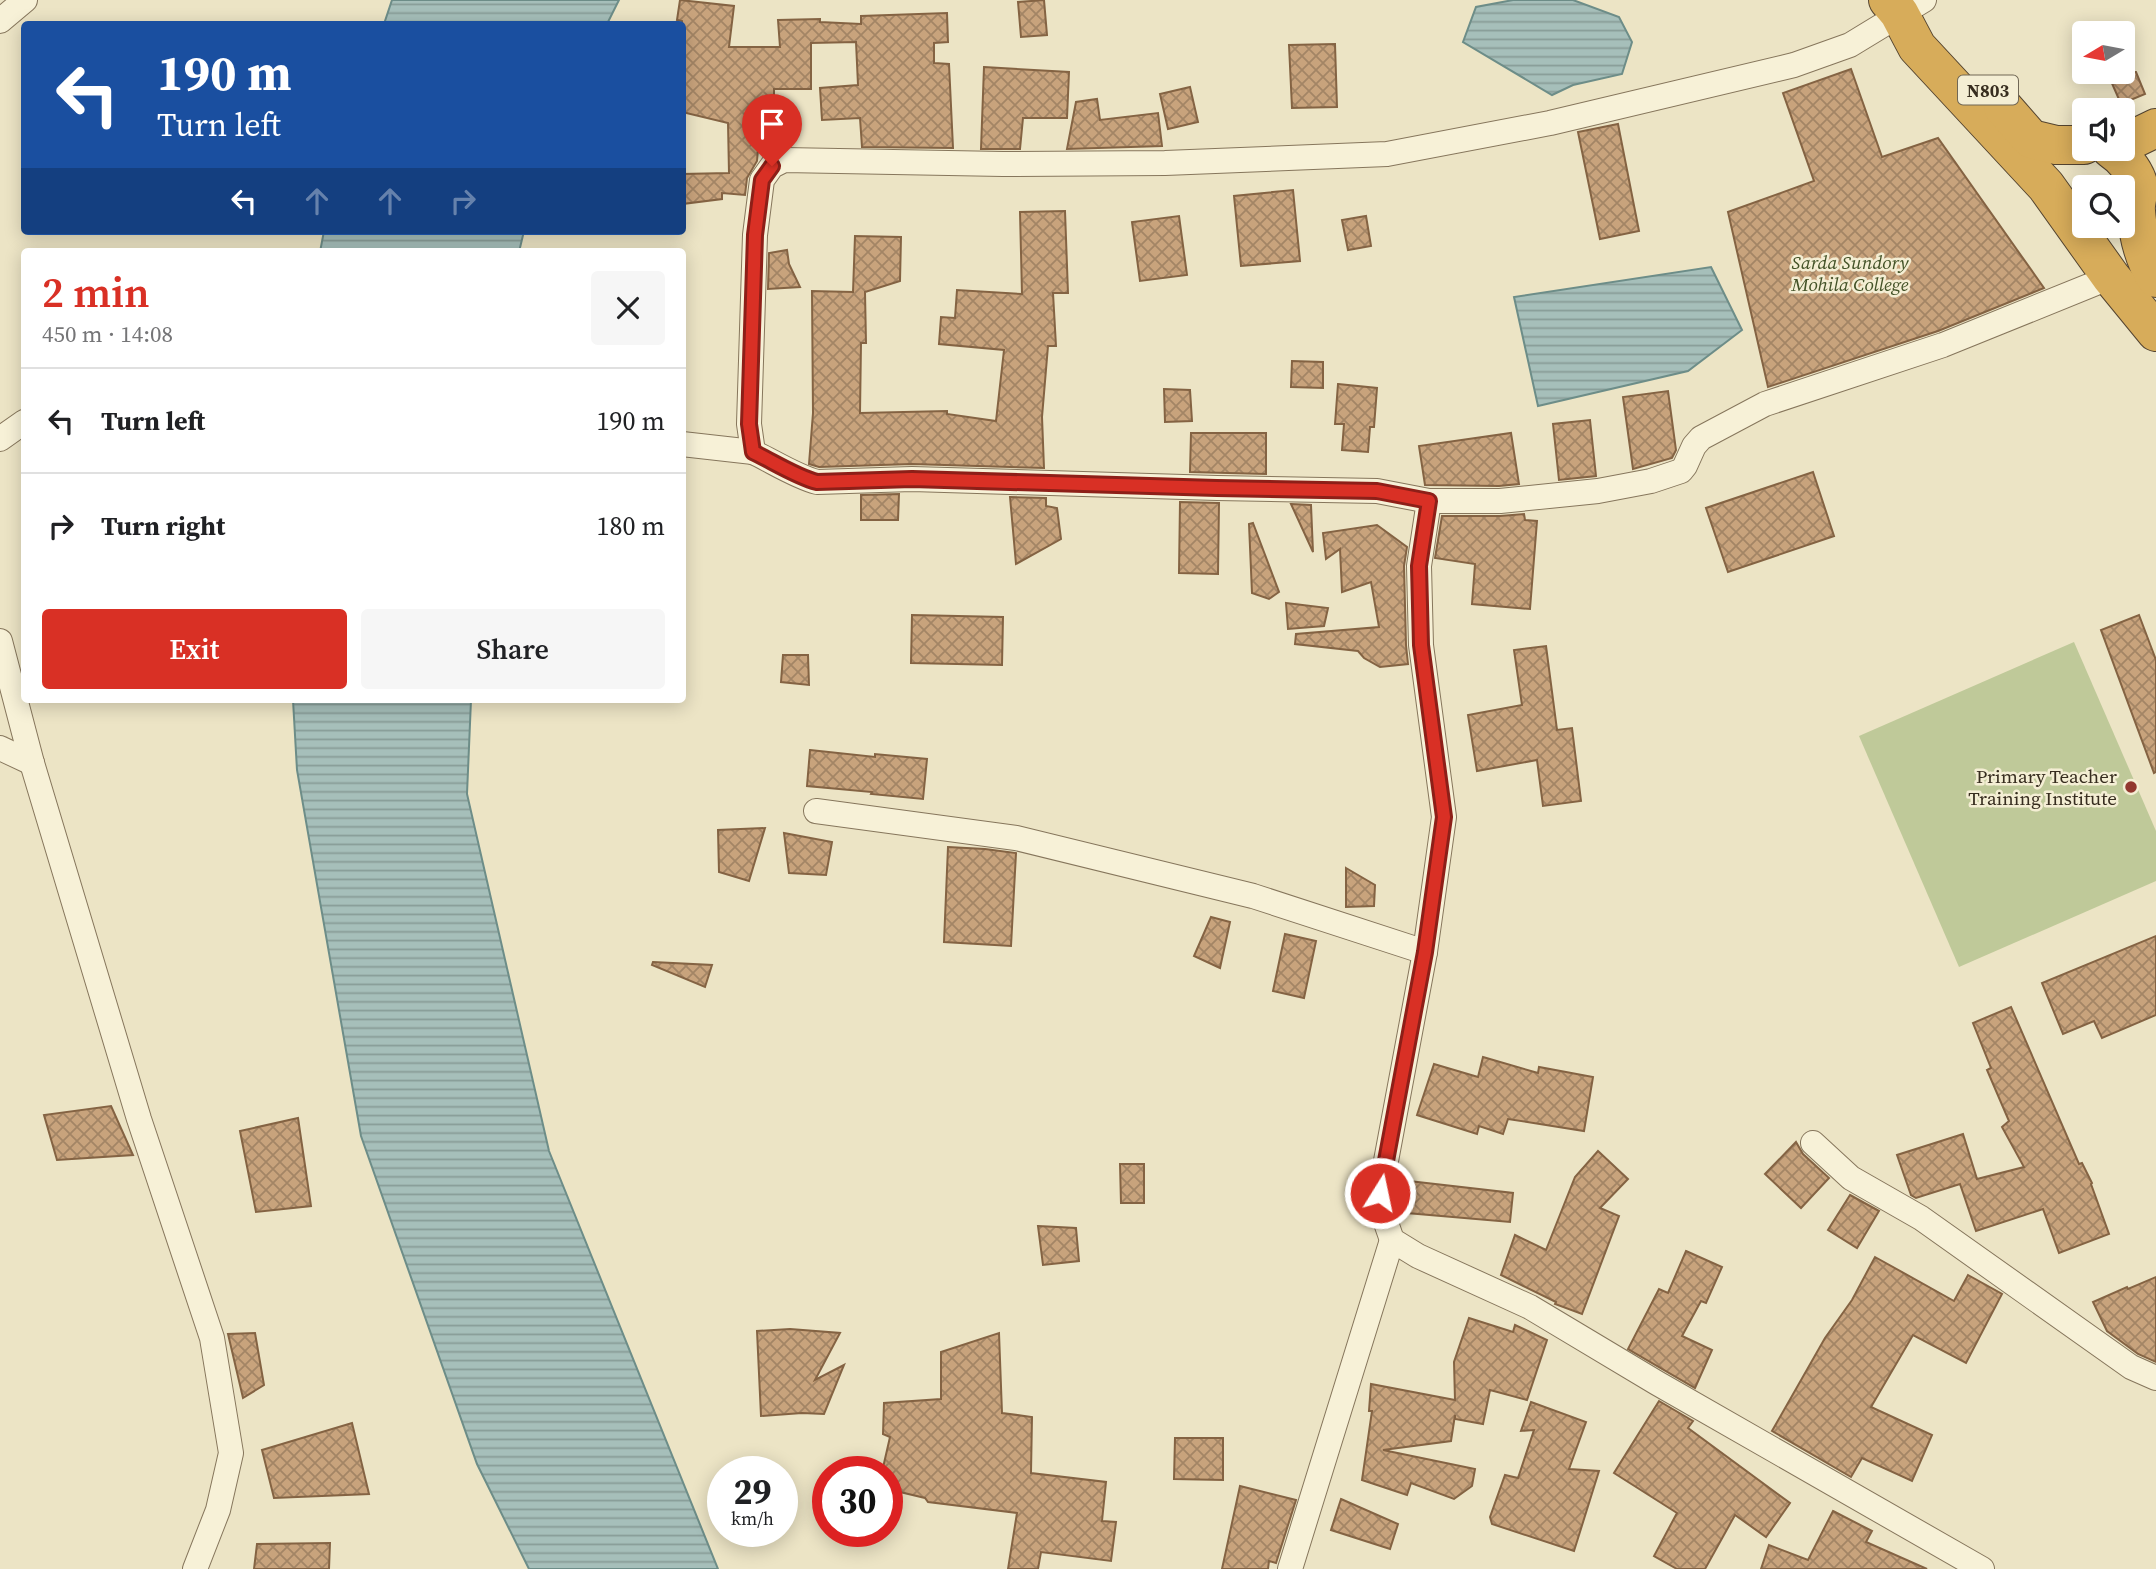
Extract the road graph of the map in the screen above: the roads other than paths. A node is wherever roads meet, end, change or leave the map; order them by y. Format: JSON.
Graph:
{"nodes":[{"id":1,"x":25,"y":0,"type":"edge"},
{"id":2,"x":1904,"y":4,"type":"edge"},
{"id":3,"x":0,"y":21,"type":"edge"},
{"id":4,"x":2156,"y":128,"type":"edge"},
{"id":5,"x":2135,"y":138,"type":"edge"},
{"id":6,"x":2072,"y":145,"type":"edge"},
{"id":7,"x":2083,"y":161,"type":"edge"},
{"id":8,"x":2125,"y":161,"type":"edge"},
{"id":9,"x":2046,"y":186,"type":"junction"},
{"id":10,"x":2139,"y":186,"type":"edge"},
{"id":11,"x":2072,"y":214,"type":"edge"},
{"id":12,"x":2088,"y":238,"type":"edge"},
{"id":13,"x":2111,"y":277,"type":"junction"},
{"id":14,"x":2156,"y":278,"type":"edge"},
{"id":15,"x":2156,"y":332,"type":"edge"},
{"id":16,"x":21,"y":424,"type":"edge"},
{"id":17,"x":0,"y":439,"type":"edge"},
{"id":18,"x":686,"y":444,"type":"edge"},
{"id":19,"x":753,"y":452,"type":"junction"},
{"id":20,"x":1429,"y":501,"type":"junction"},
{"id":21,"x":0,"y":641,"type":"edge"},
{"id":22,"x":0,"y":748,"type":"edge"},
{"id":23,"x":32,"y":763,"type":"junction"},
{"id":24,"x":816,"y":811,"type":"dead end"},
{"id":25,"x":1425,"y":952,"type":"junction"},
{"id":26,"x":1813,"y":1143,"type":"dead end"},
{"id":27,"x":1392,"y":1240,"type":"junction"},
{"id":28,"x":2156,"y":1378,"type":"edge"},
{"id":29,"x":195,"y":1569,"type":"edge"},
{"id":30,"x":1290,"y":1569,"type":"edge"},
{"id":31,"x":1982,"y":1569,"type":"edge"}],
"edges":[{"from":1,"to":3,"type":"street"},
{"from":2,"to":6,"type":"highway","number":"N803"},
{"from":2,"to":9,"type":"highway","number":"N803"},
{"from":2,"to":19,"type":"street"},
{"from":4,"to":5,"type":"highway"},
{"from":7,"to":9,"type":"highway"},
{"from":8,"to":10,"type":"highway"},
{"from":9,"to":11,"type":"highway","number":"N803"},
{"from":10,"to":14,"type":"highway"},
{"from":12,"to":13,"type":"highway","number":"N803"},
{"from":13,"to":15,"type":"highway","number":"N803"},
{"from":13,"to":20,"type":"street"},
{"from":16,"to":17,"type":"street"},
{"from":18,"to":19,"type":"street"},
{"from":19,"to":20,"type":"street"},
{"from":20,"to":25,"type":"street"},
{"from":21,"to":23,"type":"street"},
{"from":22,"to":23,"type":"street"},
{"from":23,"to":29,"type":"street"},
{"from":24,"to":25,"type":"street"},
{"from":25,"to":27,"type":"street"},
{"from":26,"to":28,"type":"street"},
{"from":27,"to":30,"type":"street"},
{"from":27,"to":31,"type":"street"}]}
